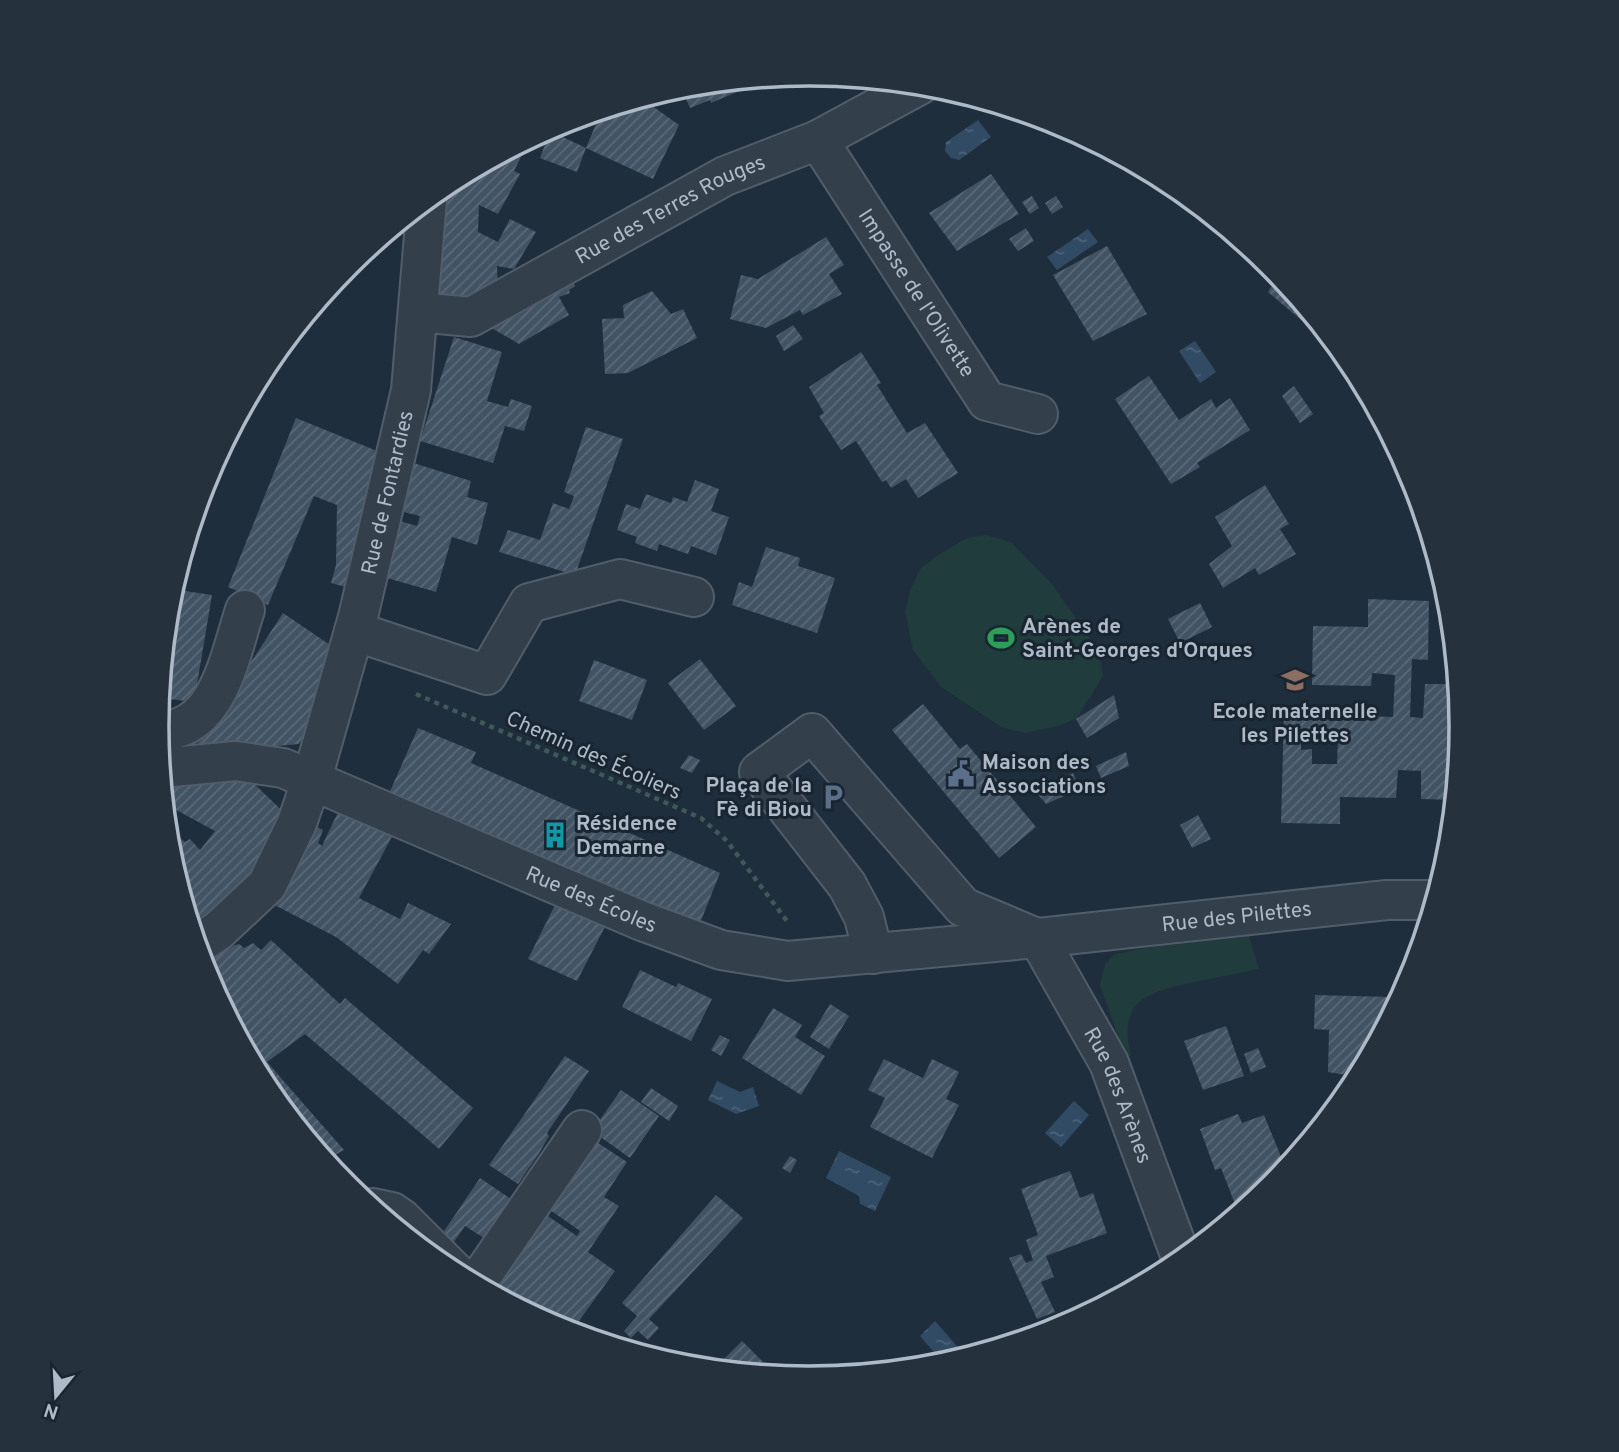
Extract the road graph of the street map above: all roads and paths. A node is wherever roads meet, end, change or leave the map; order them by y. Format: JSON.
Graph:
{"nodes":[{"id":1,"x":906,"y":93,"type":"edge"},
{"id":2,"x":818,"y":140,"type":"junction"},
{"id":3,"x":426,"y":214,"type":"edge"},
{"id":4,"x":418,"y":312,"type":"junction"},
{"id":5,"x":1038,"y":414,"type":"dead end"},
{"id":6,"x":694,"y":597,"type":"dead end"},
{"id":7,"x":245,"y":610,"type":"dead end"},
{"id":8,"x":354,"y":631,"type":"junction"},
{"id":9,"x":409,"y":692,"type":"dead end"},
{"id":10,"x":169,"y":729,"type":"edge"},
{"id":11,"x":171,"y":767,"type":"edge"},
{"id":12,"x":312,"y":779,"type":"junction"},
{"id":13,"x":1426,"y":900,"type":"edge"},
{"id":14,"x":1038,"y":938,"type":"junction"},
{"id":15,"x":206,"y":939,"type":"edge"},
{"id":16,"x":873,"y":954,"type":"junction"},
{"id":17,"x":815,"y":959,"type":"junction"},
{"id":18,"x":582,"y":1130,"type":"dead end"},
{"id":19,"x":1178,"y":1249,"type":"edge"},
{"id":20,"x":482,"y":1276,"type":"edge"}],
"edges":[{"from":1,"to":2,"type":"street","name":"Rue des Terres Rouges"},
{"from":2,"to":4,"type":"street","name":"Rue des Terres Rouges"},
{"from":2,"to":5,"type":"street","name":"Impasse de l'Olivette"},
{"from":3,"to":4,"type":"street","name":"Rue de Fontardies"},
{"from":4,"to":8,"type":"street","name":"Rue de Fontardies"},
{"from":6,"to":8,"type":"street"},
{"from":7,"to":10,"type":"street"},
{"from":8,"to":12,"type":"street","name":"Rue de Fontardies"},
{"from":9,"to":17,"type":"path","name":"Chemin des Écoliers"},
{"from":11,"to":12,"type":"street","name":"Rue des Écoles"},
{"from":12,"to":15,"type":"street","name":"Rue de Fontardies"},
{"from":12,"to":17,"type":"street","name":"Rue des Écoles"},
{"from":13,"to":14,"type":"street","name":"Rue des Pilettes"},
{"from":14,"to":16,"type":"street","name":"Rue des Écoles"},
{"from":14,"to":16,"type":"street"},
{"from":14,"to":19,"type":"street","name":"Rue des Arènes"},
{"from":16,"to":17,"type":"street","name":"Rue des Écoles"},
{"from":18,"to":20,"type":"street"}]}
